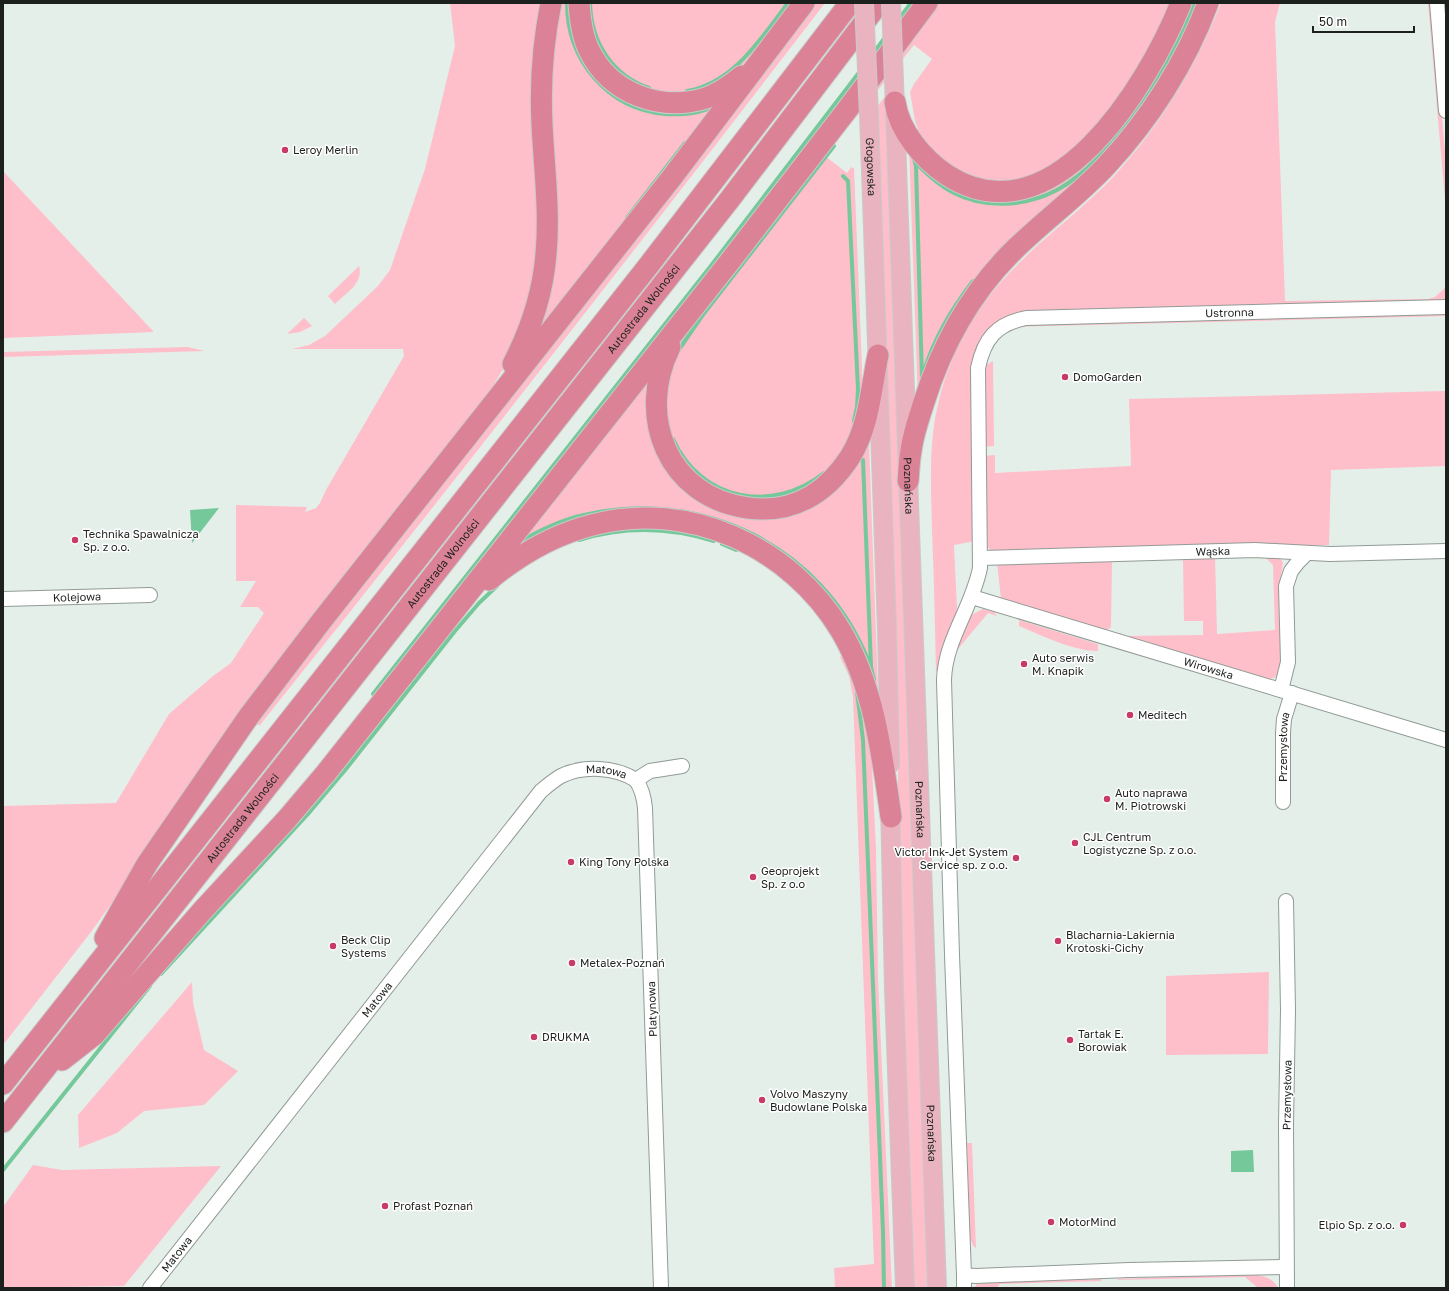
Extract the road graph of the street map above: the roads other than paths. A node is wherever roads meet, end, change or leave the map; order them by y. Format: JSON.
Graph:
{"nodes":[{"id":1,"x":550,"y":3,"type":"edge"},
{"id":2,"x":579,"y":3,"type":"edge"},
{"id":3,"x":804,"y":3,"type":"edge"},
{"id":4,"x":850,"y":3,"type":"edge"},
{"id":5,"x":864,"y":3,"type":"edge"},
{"id":6,"x":879,"y":3,"type":"edge"},
{"id":7,"x":891,"y":3,"type":"edge"},
{"id":8,"x":927,"y":3,"type":"edge"},
{"id":9,"x":1181,"y":3,"type":"edge"},
{"id":10,"x":1208,"y":3,"type":"edge"},
{"id":11,"x":1437,"y":3,"type":"edge"},
{"id":12,"x":770,"y":49,"type":"junction"},
{"id":13,"x":894,"y":102,"type":"junction"},
{"id":14,"x":1446,"y":111,"type":"edge"},
{"id":15,"x":693,"y":308,"type":"junction"},
{"id":16,"x":1446,"y":308,"type":"edge"},
{"id":17,"x":878,"y":355,"type":"junction"},
{"id":18,"x":490,"y":406,"type":"junction"},
{"id":19,"x":908,"y":481,"type":"junction"},
{"id":20,"x":1446,"y":551,"type":"edge"},
{"id":21,"x":1307,"y":553,"type":"junction"},
{"id":22,"x":980,"y":558,"type":"junction"},
{"id":23,"x":150,"y":595,"type":"dead end"},
{"id":24,"x":972,"y":597,"type":"junction"},
{"id":25,"x":3,"y":599,"type":"edge"},
{"id":26,"x":452,"y":614,"type":"junction"},
{"id":27,"x":1287,"y":692,"type":"junction"},
{"id":28,"x":1446,"y":740,"type":"edge"},
{"id":29,"x":682,"y":766,"type":"dead end"},
{"id":30,"x":636,"y":780,"type":"junction"},
{"id":31,"x":1283,"y":802,"type":"dead end"},
{"id":32,"x":891,"y":817,"type":"junction"},
{"id":33,"x":1286,"y":901,"type":"dead end"},
{"id":34,"x":71,"y":998,"type":"junction"},
{"id":35,"x":36,"y":1080,"type":"junction"},
{"id":36,"x":3,"y":1084,"type":"edge"},
{"id":37,"x":3,"y":1122,"type":"edge"},
{"id":38,"x":1286,"y":1268,"type":"junction"},
{"id":39,"x":964,"y":1282,"type":"edge"},
{"id":40,"x":150,"y":1288,"type":"edge"},
{"id":41,"x":661,"y":1288,"type":"edge"},
{"id":42,"x":905,"y":1288,"type":"edge"},
{"id":43,"x":938,"y":1288,"type":"edge"},
{"id":44,"x":1287,"y":1288,"type":"edge"}],
"edges":[{"from":1,"to":18,"type":"highway"},
{"from":2,"to":12,"type":"highway"},
{"from":3,"to":12,"type":"highway"},
{"from":4,"to":34,"type":"highway","name":"Autostrada Wolności"},
{"from":5,"to":17,"type":"main road","name":"Głogowska","bridge":true},
{"from":6,"to":35,"type":"highway","name":"Autostrada Wolności"},
{"from":7,"to":13,"type":"main road","bridge":true},
{"from":8,"to":15,"type":"highway"},
{"from":9,"to":13,"type":"highway"},
{"from":10,"to":19,"type":"highway"},
{"from":11,"to":14,"type":"street"},
{"from":12,"to":18,"type":"highway"},
{"from":13,"to":19,"type":"main road","name":"Poznańska"},
{"from":15,"to":17,"type":"highway"},
{"from":15,"to":26,"type":"highway"},
{"from":16,"to":22,"type":"street","name":"Ustronna"},
{"from":17,"to":32,"type":"main road"},
{"from":18,"to":34,"type":"highway"},
{"from":19,"to":43,"type":"main road","name":"Poznańska"},
{"from":20,"to":21,"type":"street","name":"Wąska"},
{"from":21,"to":22,"type":"street","name":"Wąska"},
{"from":21,"to":27,"type":"street","name":"Przemysłowa"},
{"from":22,"to":24,"type":"street"},
{"from":23,"to":25,"type":"street","name":"Kolejowa"},
{"from":24,"to":27,"type":"street","name":"Wirowska"},
{"from":24,"to":39,"type":"street"},
{"from":26,"to":32,"type":"highway"},
{"from":26,"to":35,"type":"highway"},
{"from":27,"to":28,"type":"street","name":"Wirowska"},
{"from":27,"to":31,"type":"street","name":"Przemysłowa"},
{"from":29,"to":30,"type":"street"},
{"from":30,"to":40,"type":"street","name":"Matowa"},
{"from":30,"to":41,"type":"street","name":"Platynowa"},
{"from":32,"to":42,"type":"main road"},
{"from":33,"to":38,"type":"street","name":"Przemysłowa"},
{"from":34,"to":36,"type":"highway","name":"Autostrada Wolności"},
{"from":35,"to":37,"type":"highway","name":"Autostrada Wolności"},
{"from":38,"to":39,"type":"street"},
{"from":38,"to":44,"type":"street","name":"Przemysłowa"}]}
